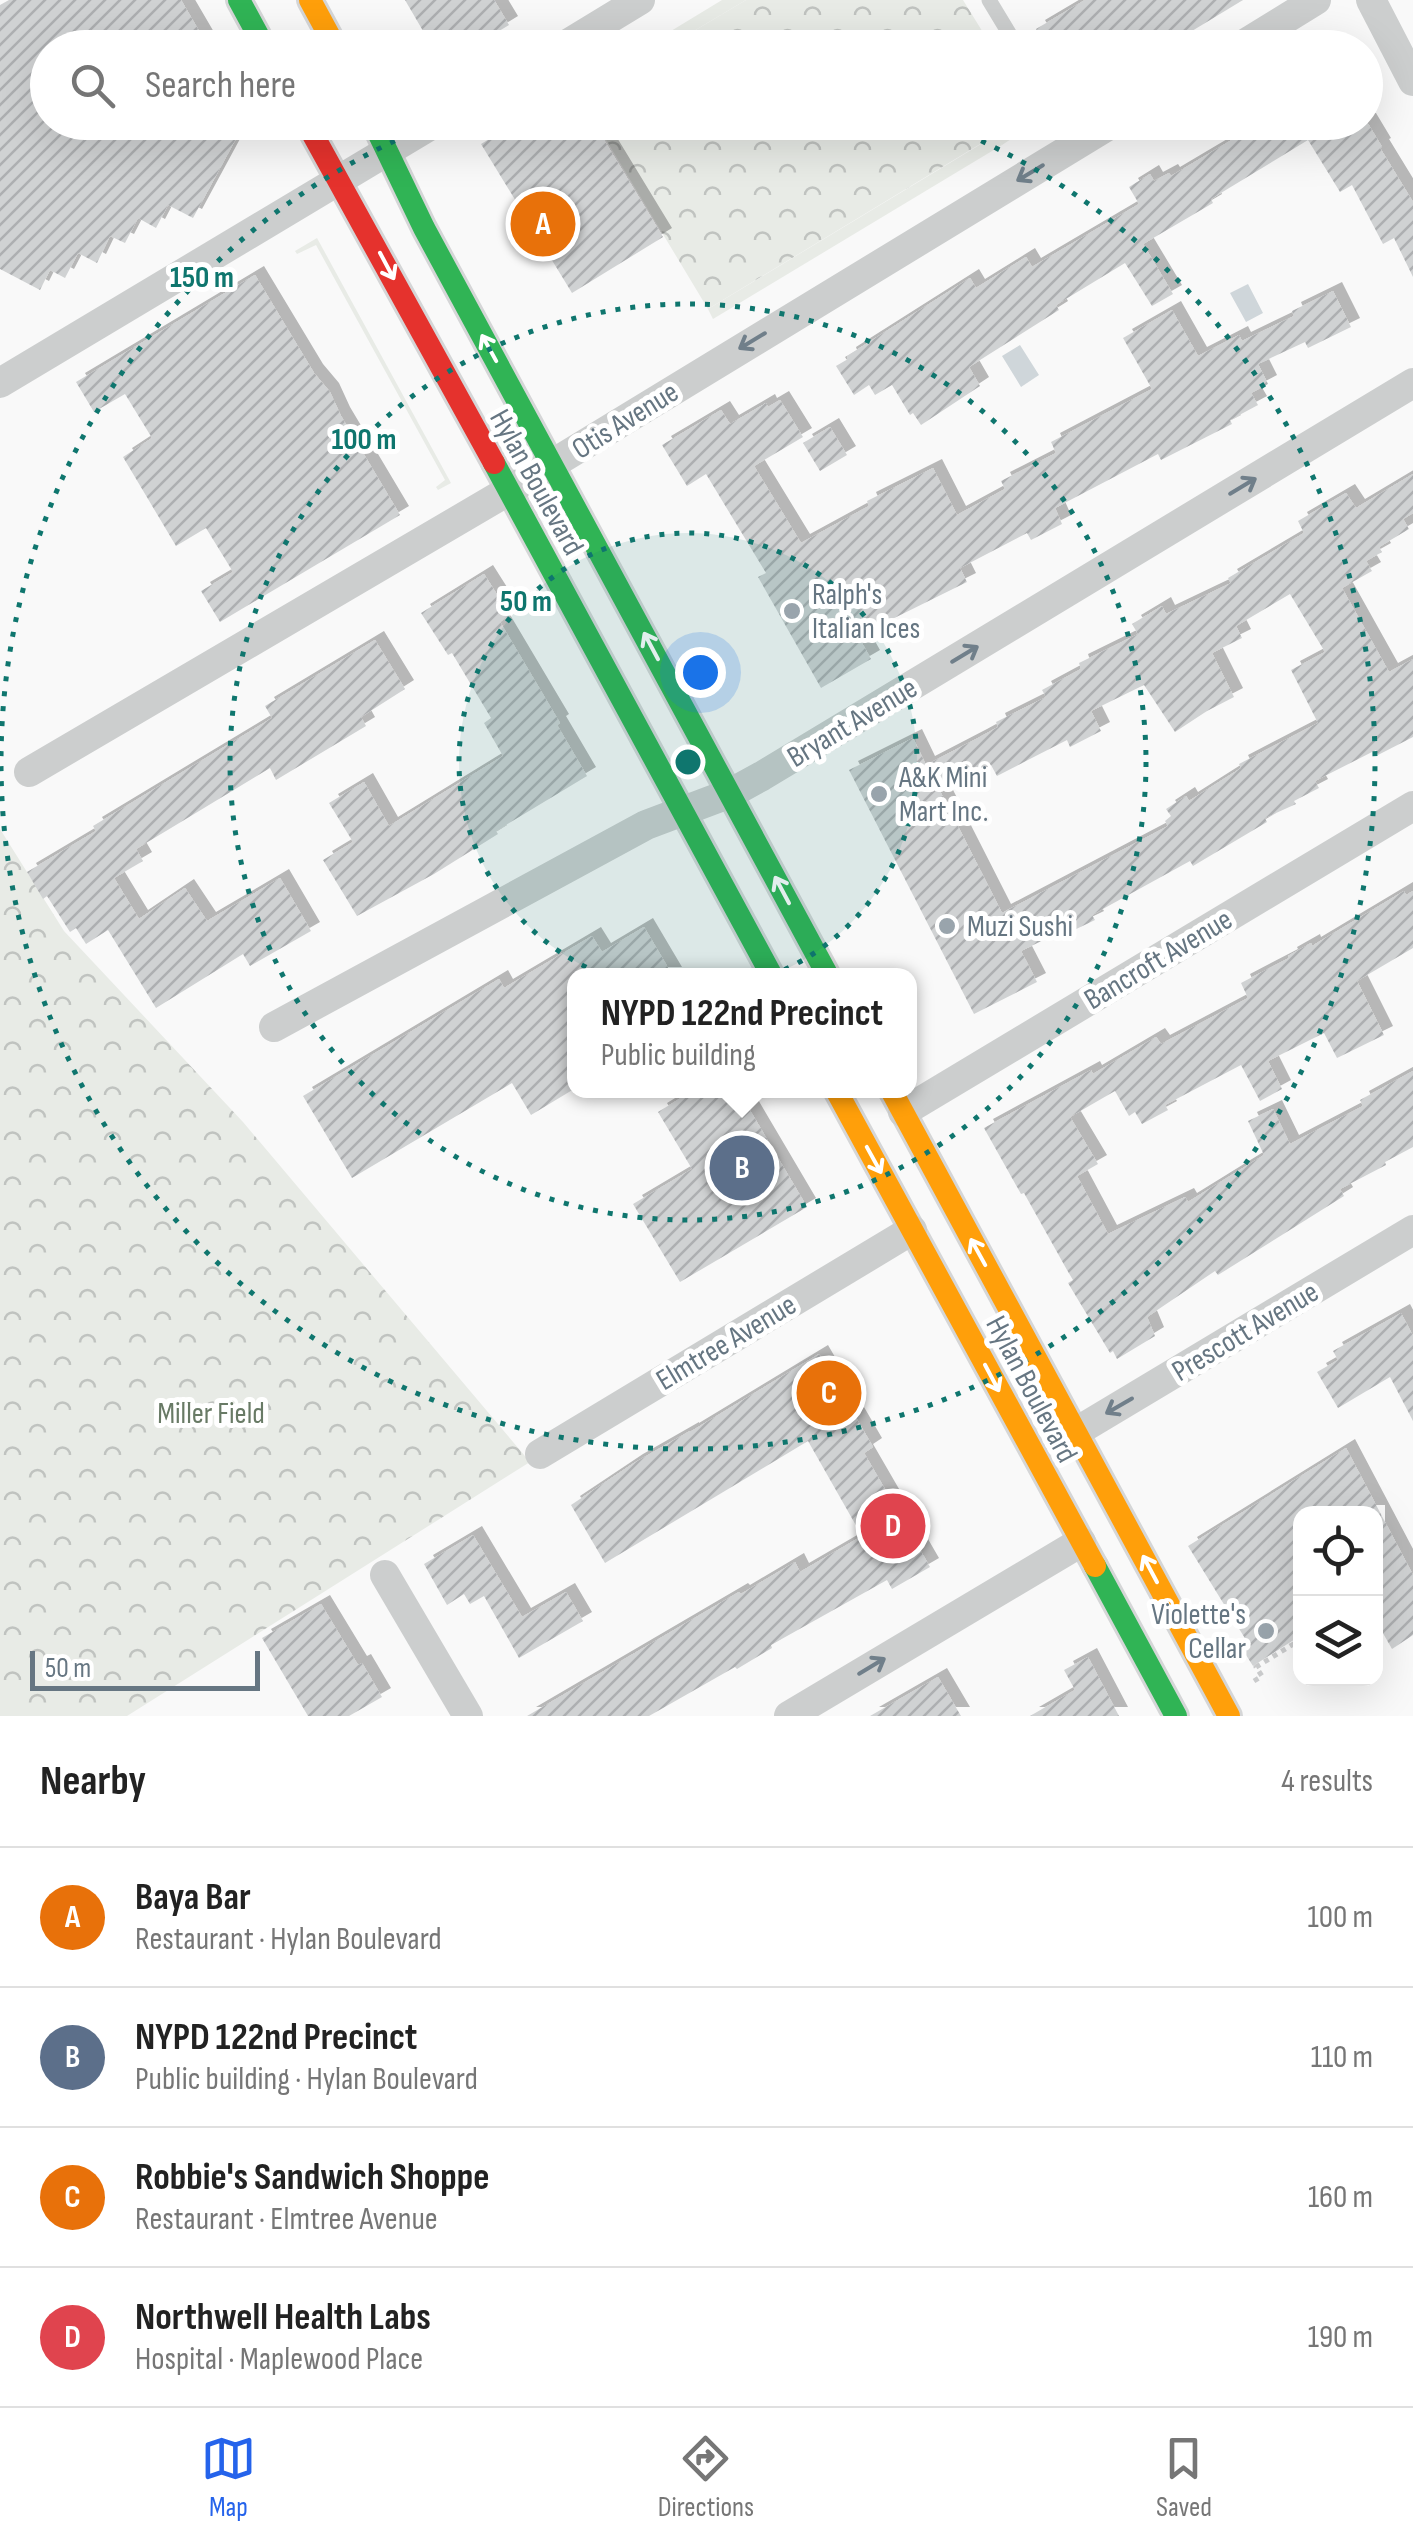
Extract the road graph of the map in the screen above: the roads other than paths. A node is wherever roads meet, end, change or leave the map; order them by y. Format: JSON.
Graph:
{"nodes":[{"id":1,"x":239,"y":0,"type":"edge"},
{"id":2,"x":310,"y":0,"type":"edge"},
{"id":3,"x":640,"y":0,"type":"edge"},
{"id":4,"x":989,"y":0,"type":"edge"},
{"id":5,"x":1316,"y":0,"type":"edge"},
{"id":6,"x":1371,"y":0,"type":"edge"},
{"id":7,"x":255,"y":30,"type":"edge"},
{"id":8,"x":326,"y":30,"type":"edge"},
{"id":9,"x":591,"y":30,"type":"edge"},
{"id":10,"x":1007,"y":30,"type":"edge"},
{"id":11,"x":1267,"y":30,"type":"edge"},
{"id":12,"x":1413,"y":81,"type":"edge"},
{"id":13,"x":316,"y":140,"type":"edge"},
{"id":14,"x":381,"y":140,"type":"edge"},
{"id":15,"x":407,"y":140,"type":"edge"},
{"id":16,"x":1060,"y":140,"type":"edge"},
{"id":17,"x":387,"y":152,"type":"junction"},
{"id":18,"x":339,"y":181,"type":"junction"},
{"id":19,"x":0,"y":383,"type":"edge"},
{"id":20,"x":1413,"y":383,"type":"edge"},
{"id":21,"x":553,"y":464,"type":"junction"},
{"id":22,"x":508,"y":492,"type":"junction"},
{"id":23,"x":29,"y":772,"type":"dead end"},
{"id":24,"x":731,"y":794,"type":"junction"},
{"id":25,"x":1413,"y":806,"type":"edge"},
{"id":26,"x":682,"y":810,"type":"junction"},
{"id":27,"x":768,"y":968,"type":"edge"},
{"id":28,"x":824,"y":968,"type":"edge"},
{"id":29,"x":274,"y":1027,"type":"dead end"},
{"id":30,"x":917,"y":1090,"type":"edge"},
{"id":31,"x":840,"y":1098,"type":"edge"},
{"id":32,"x":897,"y":1101,"type":"edge"},
{"id":33,"x":912,"y":1230,"type":"junction"},
{"id":34,"x":1413,"y":1230,"type":"edge"},
{"id":35,"x":1076,"y":1432,"type":"junction"},
{"id":36,"x":540,"y":1454,"type":"dead end"},
{"id":37,"x":1081,"y":1542,"type":"junction"},
{"id":38,"x":386,"y":1575,"type":"dead end"},
{"id":39,"x":468,"y":1716,"type":"edge"},
{"id":40,"x":788,"y":1716,"type":"edge"},
{"id":41,"x":1176,"y":1716,"type":"edge"},
{"id":42,"x":1229,"y":1716,"type":"edge"}],
"edges":[{"from":1,"to":7,"type":"main road"},
{"from":2,"to":8,"type":"main road"},
{"from":3,"to":9,"type":"street"},
{"from":4,"to":10,"type":"lane"},
{"from":5,"to":11,"type":"street"},
{"from":6,"to":12,"type":"street"},
{"from":13,"to":18,"type":"main road","name":"Hylan Boulevard"},
{"from":14,"to":17,"type":"main road","name":"Hylan Boulevard"},
{"from":15,"to":17,"type":"street"},
{"from":16,"to":21,"type":"street","name":"Otis Avenue","one_way":true},
{"from":17,"to":18,"type":"street"},
{"from":21,"to":17,"type":"main road","name":"Hylan Boulevard","one_way":true},
{"from":18,"to":19,"type":"street"},
{"from":18,"to":22,"type":"main road","name":"Hylan Boulevard","one_way":true},
{"from":24,"to":20,"type":"street","name":"Bryant Avenue","one_way":true},
{"from":21,"to":22,"type":"street","name":"Otis Avenue"},
{"from":24,"to":21,"type":"main road","name":"Hylan Boulevard","one_way":true},
{"from":22,"to":23,"type":"street","name":"Otis Avenue"},
{"from":22,"to":26,"type":"main road","name":"Hylan Boulevard"},
{"from":24,"to":26,"type":"street","name":"Bryant Avenue"},
{"from":28,"to":24,"type":"main road","name":"Hylan Boulevard","one_way":true},
{"from":25,"to":30,"type":"street","name":"Bancroft Avenue"},
{"from":26,"to":27,"type":"main road","name":"Hylan Boulevard"},
{"from":26,"to":29,"type":"street","name":"Bryant Avenue"},
{"from":31,"to":33,"type":"main road","name":"Hylan Boulevard","one_way":true},
{"from":35,"to":32,"type":"main road","name":"Hylan Boulevard","one_way":true},
{"from":33,"to":36,"type":"street","name":"Elmtree Avenue"},
{"from":33,"to":37,"type":"main road","name":"Hylan Boulevard","one_way":true},
{"from":34,"to":35,"type":"street","name":"Prescott Avenue","one_way":true},
{"from":42,"to":35,"type":"main road","name":"Hylan Boulevard","one_way":true},
{"from":40,"to":37,"type":"street","one_way":true},
{"from":37,"to":41,"type":"main road","name":"Hylan Boulevard"},
{"from":38,"to":39,"type":"street"}]}
